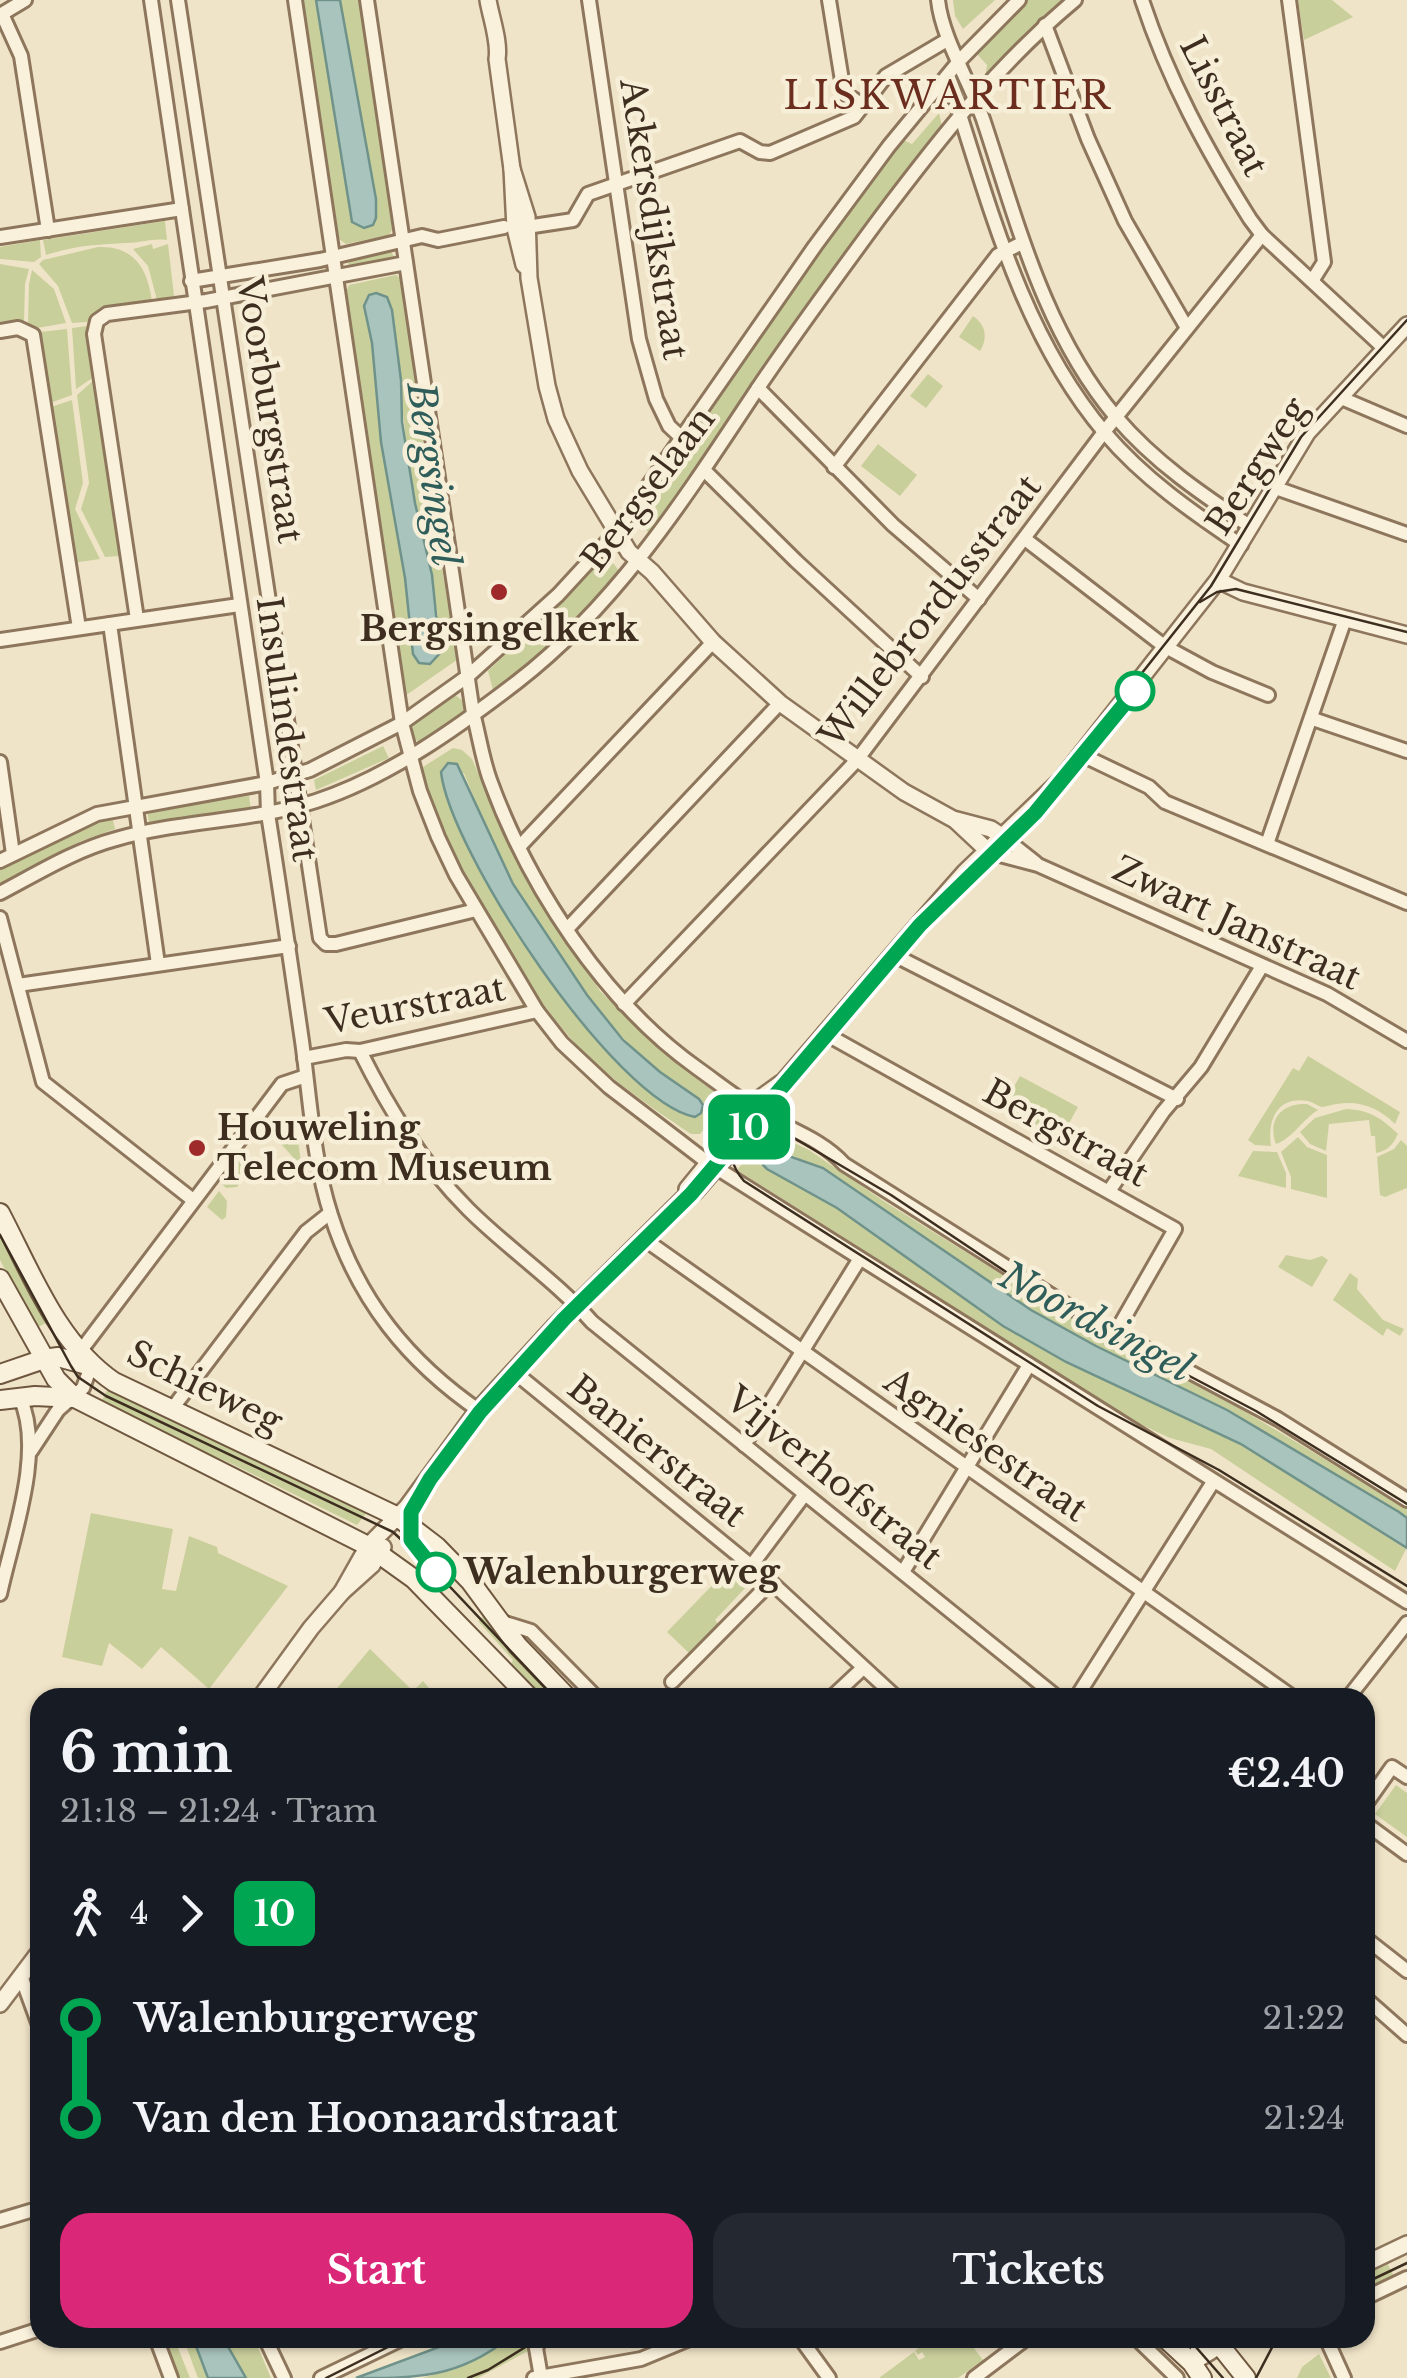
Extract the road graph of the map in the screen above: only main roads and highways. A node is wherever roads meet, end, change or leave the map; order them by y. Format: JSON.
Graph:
{"nodes":[{"id":1,"x":0,"y":1213,"type":"edge"},
{"id":2,"x":0,"y":1279,"type":"edge"},
{"id":3,"x":85,"y":1359,"type":"junction"},
{"id":4,"x":35,"y":1362,"type":"junction"},
{"id":5,"x":0,"y":1374,"type":"edge"},
{"id":6,"x":75,"y":1398,"type":"junction"},
{"id":7,"x":0,"y":1400,"type":"edge"},
{"id":8,"x":520,"y":1688,"type":"edge"},
{"id":9,"x":558,"y":1688,"type":"edge"},
{"id":10,"x":1176,"y":2348,"type":"edge"},
{"id":11,"x":1224,"y":2348,"type":"edge"},
{"id":12,"x":1197,"y":2370,"type":"edge"},
{"id":13,"x":1246,"y":2378,"type":"edge"}],
"edges":[{"from":1,"to":3,"type":"main road","name":"Schieweg"},
{"from":2,"to":4,"type":"main road","name":"Schieweg"},
{"from":3,"to":4,"type":"main road"},
{"from":3,"to":9,"type":"main road","name":"Schieweg"},
{"from":4,"to":5,"type":"main road"},
{"from":4,"to":6,"type":"main road","name":"Schieweg"},
{"from":6,"to":7,"type":"main road"},
{"from":6,"to":8,"type":"main road","name":"Schieweg"},
{"from":10,"to":12,"type":"main road"},
{"from":11,"to":13,"type":"main road"}]}
